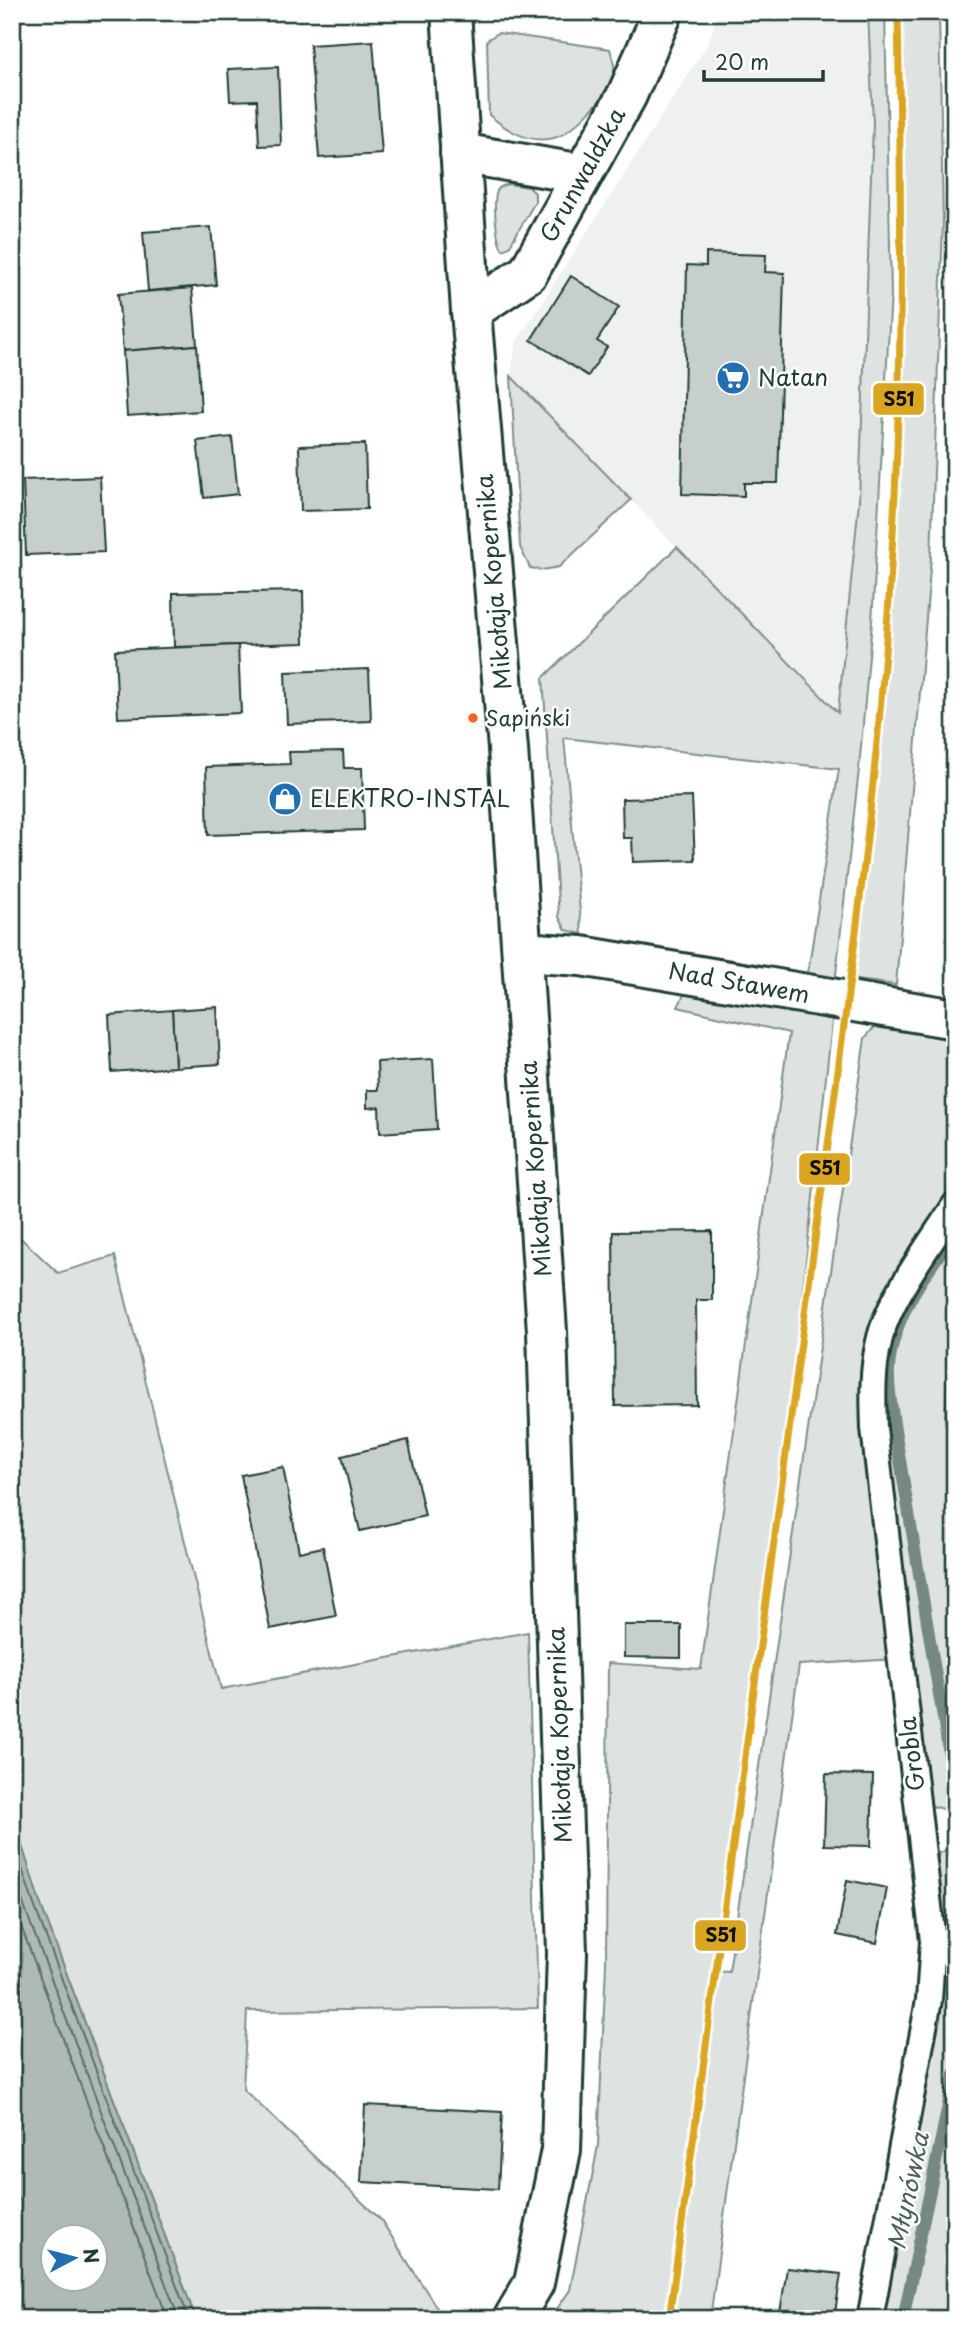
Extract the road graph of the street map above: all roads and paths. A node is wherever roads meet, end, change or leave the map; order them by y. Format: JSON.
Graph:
{"nodes":[{"id":1,"x":451,"y":12,"type":"edge"},
{"id":2,"x":663,"y":12,"type":"edge"},
{"id":3,"x":460,"y":153,"type":"junction"},
{"id":4,"x":583,"y":174,"type":"junction"},
{"id":5,"x":471,"y":311,"type":"junction"},
{"id":6,"x":522,"y":952,"type":"junction"},
{"id":7,"x":955,"y":1019,"type":"edge"},
{"id":8,"x":955,"y":1205,"type":"edge"},
{"id":9,"x":513,"y":2319,"type":"edge"},
{"id":10,"x":870,"y":2319,"type":"edge"}],
"edges":[{"from":1,"to":3,"type":"main road","name":"Mikołaja Kopernika"},
{"from":2,"to":4,"type":"main road","name":"Grunwaldzka"},
{"from":3,"to":4,"type":"main road"},
{"from":3,"to":5,"type":"main road","name":"Mikołaja Kopernika"},
{"from":4,"to":5,"type":"main road","name":"Grunwaldzka"},
{"from":5,"to":6,"type":"main road","name":"Mikołaja Kopernika"},
{"from":6,"to":7,"type":"main road","name":"Nad Stawem"},
{"from":6,"to":9,"type":"main road","name":"Mikołaja Kopernika"},
{"from":8,"to":10,"type":"lane","name":"Grobla"}]}
